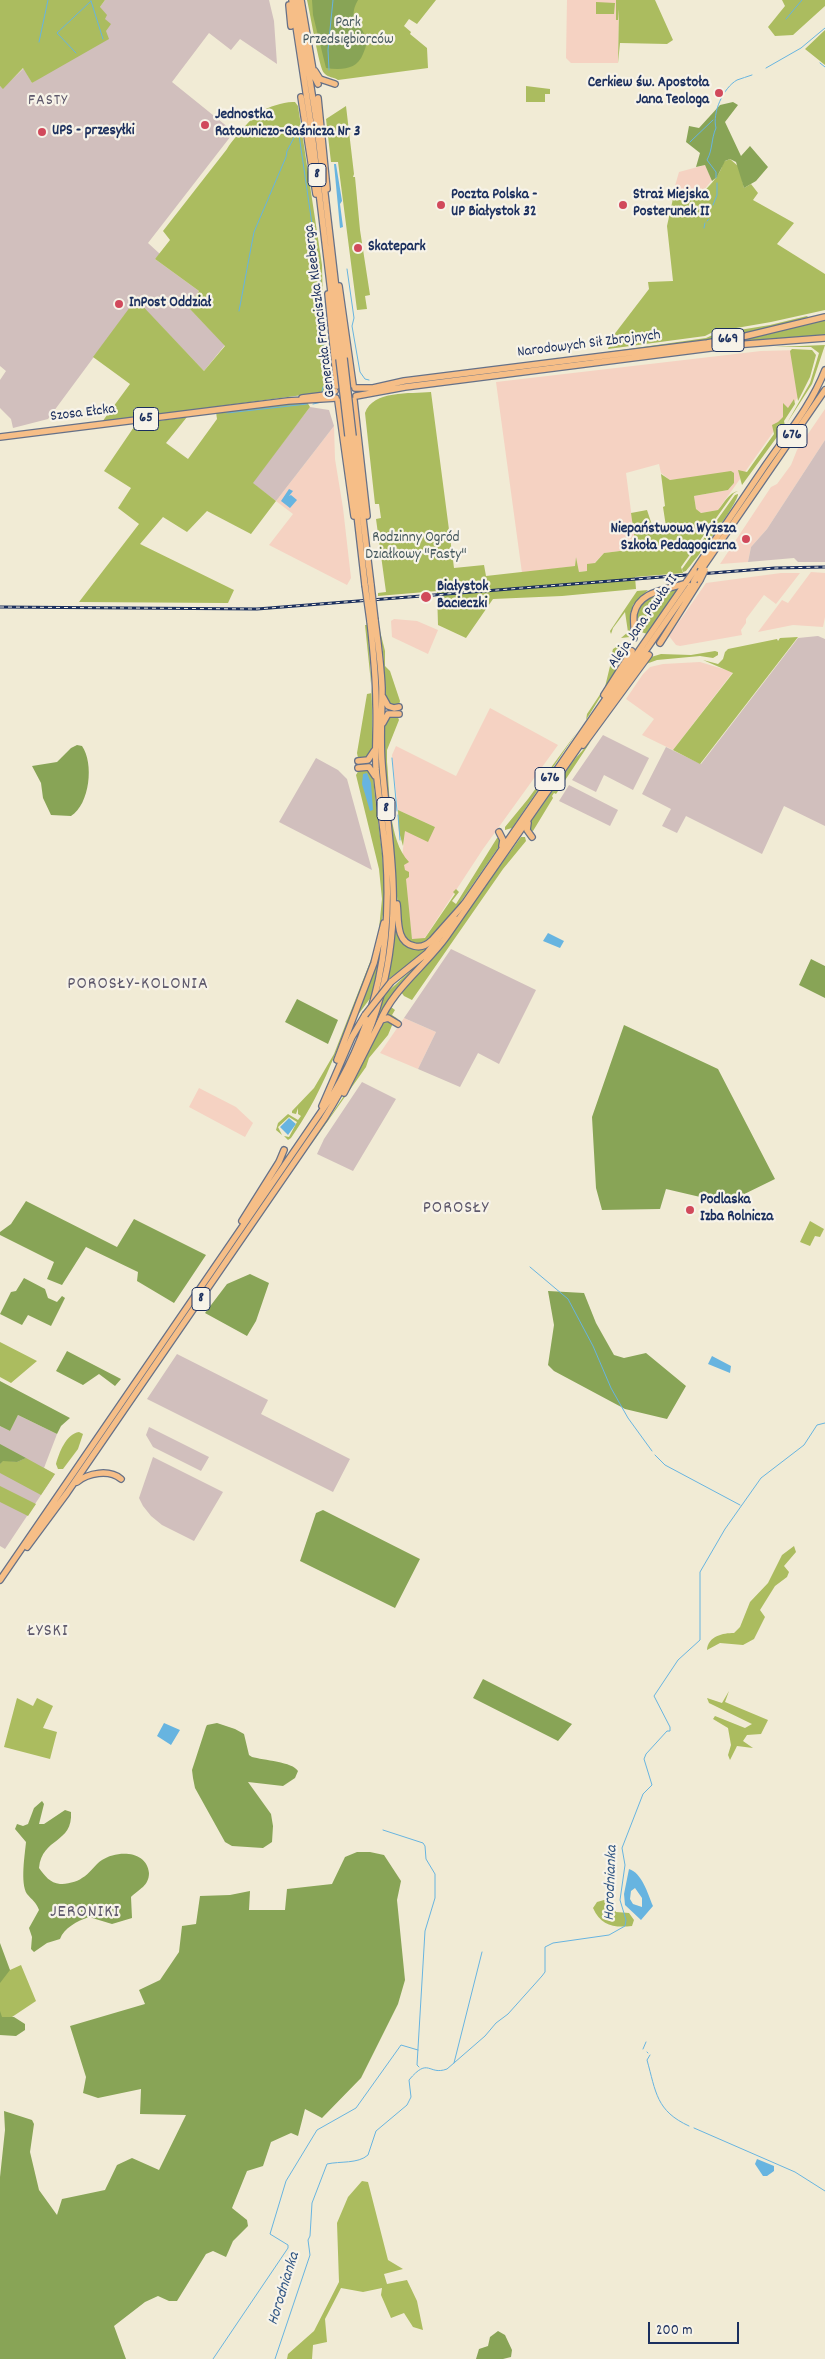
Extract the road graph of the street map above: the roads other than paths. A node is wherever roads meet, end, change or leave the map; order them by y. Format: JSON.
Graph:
{"nodes":[{"id":1,"x":290,"y":0,"type":"edge"},
{"id":2,"x":299,"y":0,"type":"edge"},
{"id":3,"x":291,"y":26,"type":"dead end"},
{"id":4,"x":303,"y":53,"type":"junction"},
{"id":5,"x":314,"y":70,"type":"junction"},
{"id":6,"x":318,"y":84,"type":"dead end"},
{"id":7,"x":335,"y":84,"type":"dead end"},
{"id":8,"x":301,"y":97,"type":"dead end"},
{"id":9,"x":318,"y":98,"type":"dead end"},
{"id":10,"x":314,"y":125,"type":"junction"},
{"id":11,"x":326,"y":203,"type":"junction"},
{"id":12,"x":323,"y":225,"type":"junction"},
{"id":13,"x":333,"y":262,"type":"junction"},
{"id":14,"x":328,"y":269,"type":"junction"},
{"id":15,"x":825,"y":317,"type":"edge"},
{"id":16,"x":825,"y":338,"type":"edge"},
{"id":17,"x":342,"y":359,"type":"junction"},
{"id":18,"x":592,"y":360,"type":"junction"},
{"id":19,"x":825,"y":370,"type":"edge"},
{"id":20,"x":405,"y":384,"type":"junction"},
{"id":21,"x":354,"y":387,"type":"junction"},
{"id":22,"x":336,"y":389,"type":"junction"},
{"id":23,"x":825,"y":390,"type":"edge"},
{"id":24,"x":311,"y":398,"type":"junction"},
{"id":25,"x":355,"y":398,"type":"junction"},
{"id":26,"x":337,"y":400,"type":"junction"},
{"id":27,"x":0,"y":437,"type":"edge"},
{"id":28,"x":749,"y":494,"type":"junction"},
{"id":29,"x":362,"y":531,"type":"junction"},
{"id":30,"x":700,"y":570,"type":"junction"},
{"id":31,"x":692,"y":581,"type":"junction"},
{"id":32,"x":373,"y":620,"type":"junction"},
{"id":33,"x":634,"y":638,"type":"dead end"},
{"id":34,"x":660,"y":643,"type":"dead end"},
{"id":35,"x":632,"y":651,"type":"dead end"},
{"id":36,"x":649,"y":655,"type":"dead end"},
{"id":37,"x":382,"y":688,"type":"junction"},
{"id":38,"x":399,"y":707,"type":"dead end"},
{"id":39,"x":599,"y":713,"type":"junction"},
{"id":40,"x":399,"y":714,"type":"dead end"},
{"id":41,"x":584,"y":730,"type":"junction"},
{"id":42,"x":379,"y":735,"type":"junction"},
{"id":43,"x":570,"y":760,"type":"junction"},
{"id":44,"x":358,"y":761,"type":"dead end"},
{"id":45,"x":358,"y":768,"type":"dead end"},
{"id":46,"x":378,"y":787,"type":"junction"},
{"id":47,"x":530,"y":817,"type":"junction"},
{"id":48,"x":516,"y":828,"type":"junction"},
{"id":49,"x":514,"y":841,"type":"junction"},
{"id":50,"x":500,"y":851,"type":"junction"},
{"id":51,"x":393,"y":886,"type":"junction"},
{"id":52,"x":388,"y":896,"type":"junction"},
{"id":53,"x":464,"y":904,"type":"junction"},
{"id":54,"x":398,"y":1024,"type":"dead end"},
{"id":55,"x":378,"y":1026,"type":"junction"},
{"id":56,"x":337,"y":1060,"type":"dead end"},
{"id":57,"x":324,"y":1119,"type":"junction"},
{"id":58,"x":308,"y":1130,"type":"junction"},
{"id":59,"x":305,"y":1141,"type":"junction"},
{"id":60,"x":284,"y":1150,"type":"dead end"},
{"id":61,"x":291,"y":1162,"type":"junction"},
{"id":62,"x":228,"y":1248,"type":"junction"},
{"id":63,"x":121,"y":1479,"type":"dead end"},
{"id":64,"x":67,"y":1493,"type":"junction"},
{"id":65,"x":9,"y":1567,"type":"junction"},
{"id":66,"x":0,"y":1580,"type":"edge"}],
"edges":[{"from":1,"to":3,"type":"main road"},
{"from":1,"to":4,"type":"main road","name":"Generała Franciszka Kleeberga","number":"8"},
{"from":2,"to":4,"type":"main road","name":"Generała Franciszka Kleeberga","number":"8"},
{"from":2,"to":5,"type":"main road"},
{"from":4,"to":10,"type":"main road","name":"Generała Franciszka Kleeberga","number":"8"},
{"from":5,"to":6,"type":"main road"},
{"from":5,"to":7,"type":"main road"},
{"from":8,"to":12,"type":"main road"},
{"from":9,"to":11,"type":"main road"},
{"from":10,"to":11,"type":"main road","name":"Generała Franciszka Kleeberga","number":"8"},
{"from":10,"to":12,"type":"main road","name":"Generała Franciszka Kleeberga","number":"8"},
{"from":11,"to":13,"type":"main road","name":"Generała Franciszka Kleeberga","number":"8"},
{"from":12,"to":14,"type":"main road","name":"Generała Franciszka Kleeberga","number":"8"},
{"from":13,"to":17,"type":"main road","name":"Generała Franciszka Kleeberga","number":"8"},
{"from":13,"to":21,"type":"main road"},
{"from":14,"to":17,"type":"main road","name":"Generała Franciszka Kleeberga","number":"8"},
{"from":14,"to":22,"type":"main road"},
{"from":15,"to":18,"type":"main road","name":"Narodowych Sił Zbrojnych","number":"669"},
{"from":16,"to":18,"type":"main road","name":"Narodowych Sił Zbrojnych","number":"669"},
{"from":17,"to":29,"type":"main road","name":"Generała Franciszka Kleeberga","number":"8","bridge":true},
{"from":18,"to":20,"type":"main road","name":"Narodowych Sił Zbrojnych","number":"669"},
{"from":19,"to":28,"type":"main road","name":"Aleja Jana Pawła II","number":"676"},
{"from":20,"to":21,"type":"main road","name":"Narodowych Sił Zbrojnych","number":"669"},
{"from":20,"to":25,"type":"main road","name":"Narodowych Sił Zbrojnych","number":"669"},
{"from":21,"to":22,"type":"main road","number":"65"},
{"from":21,"to":25,"type":"main road"},
{"from":22,"to":24,"type":"main road","name":"Szosa Ełcka","number":"65"},
{"from":22,"to":26,"type":"main road"},
{"from":23,"to":28,"type":"main road","name":"Aleja Jana Pawła II","number":"676"},
{"from":24,"to":26,"type":"main road","name":"Szosa Ełcka","number":"65"},
{"from":24,"to":27,"type":"main road","name":"Szosa Ełcka","number":"65"},
{"from":25,"to":26,"type":"main road","number":"65"},
{"from":25,"to":29,"type":"main road"},
{"from":26,"to":29,"type":"main road"},
{"from":28,"to":30,"type":"main road","name":"Aleja Jana Pawła II","number":"676"},
{"from":28,"to":30,"type":"main road","name":"Aleja Jana Pawła II","number":"676"},
{"from":29,"to":32,"type":"main road","name":"Generała Franciszka Kleeberga","number":"8","bridge":true},
{"from":30,"to":31,"type":"main road","name":"Aleja Jana Pawła II","number":"676","bridge":true},
{"from":31,"to":33,"type":"main road"},
{"from":31,"to":34,"type":"main road"},
{"from":31,"to":39,"type":"main road","name":"Aleja Jana Pawła II","number":"676"},
{"from":32,"to":37,"type":"main road","number":"8"},
{"from":32,"to":42,"type":"main road","number":"8"},
{"from":35,"to":41,"type":"main road"},
{"from":36,"to":43,"type":"main road"},
{"from":37,"to":38,"type":"main road"},
{"from":37,"to":42,"type":"main road","number":"8"},
{"from":39,"to":41,"type":"main road","number":"676"},
{"from":39,"to":43,"type":"main road","number":"676"},
{"from":40,"to":42,"type":"main road"},
{"from":41,"to":48,"type":"main road","number":"676"},
{"from":42,"to":44,"type":"main road"},
{"from":42,"to":46,"type":"main road","number":"8"},
{"from":42,"to":51,"type":"main road","number":"8"},
{"from":43,"to":47,"type":"main road","number":"676"},
{"from":45,"to":46,"type":"main road"},
{"from":46,"to":52,"type":"main road","number":"8"},
{"from":47,"to":49,"type":"main road","number":"676"},
{"from":47,"to":49,"type":"main road"},
{"from":48,"to":50,"type":"main road","number":"676"},
{"from":48,"to":50,"type":"main road"},
{"from":49,"to":55,"type":"main road","number":"676"},
{"from":50,"to":53,"type":"main road","number":"676"},
{"from":51,"to":53,"type":"main road"},
{"from":51,"to":57,"type":"main road","number":"8"},
{"from":52,"to":56,"type":"main road"},
{"from":52,"to":58,"type":"main road","number":"8"},
{"from":53,"to":58,"type":"main road","number":"676","bridge":true},
{"from":54,"to":55,"type":"main road"},
{"from":55,"to":57,"type":"main road"},
{"from":57,"to":59,"type":"main road","number":"8"},
{"from":58,"to":59,"type":"main road","number":"8"},
{"from":59,"to":61,"type":"main road","number":"8"},
{"from":60,"to":62,"type":"main road"},
{"from":61,"to":62,"type":"main road","number":"8"},
{"from":61,"to":64,"type":"main road","number":"8"},
{"from":62,"to":65,"type":"main road","number":"8"},
{"from":63,"to":64,"type":"main road"},
{"from":64,"to":65,"type":"main road","number":"8"},
{"from":65,"to":66,"type":"main road","number":"8"}]}
